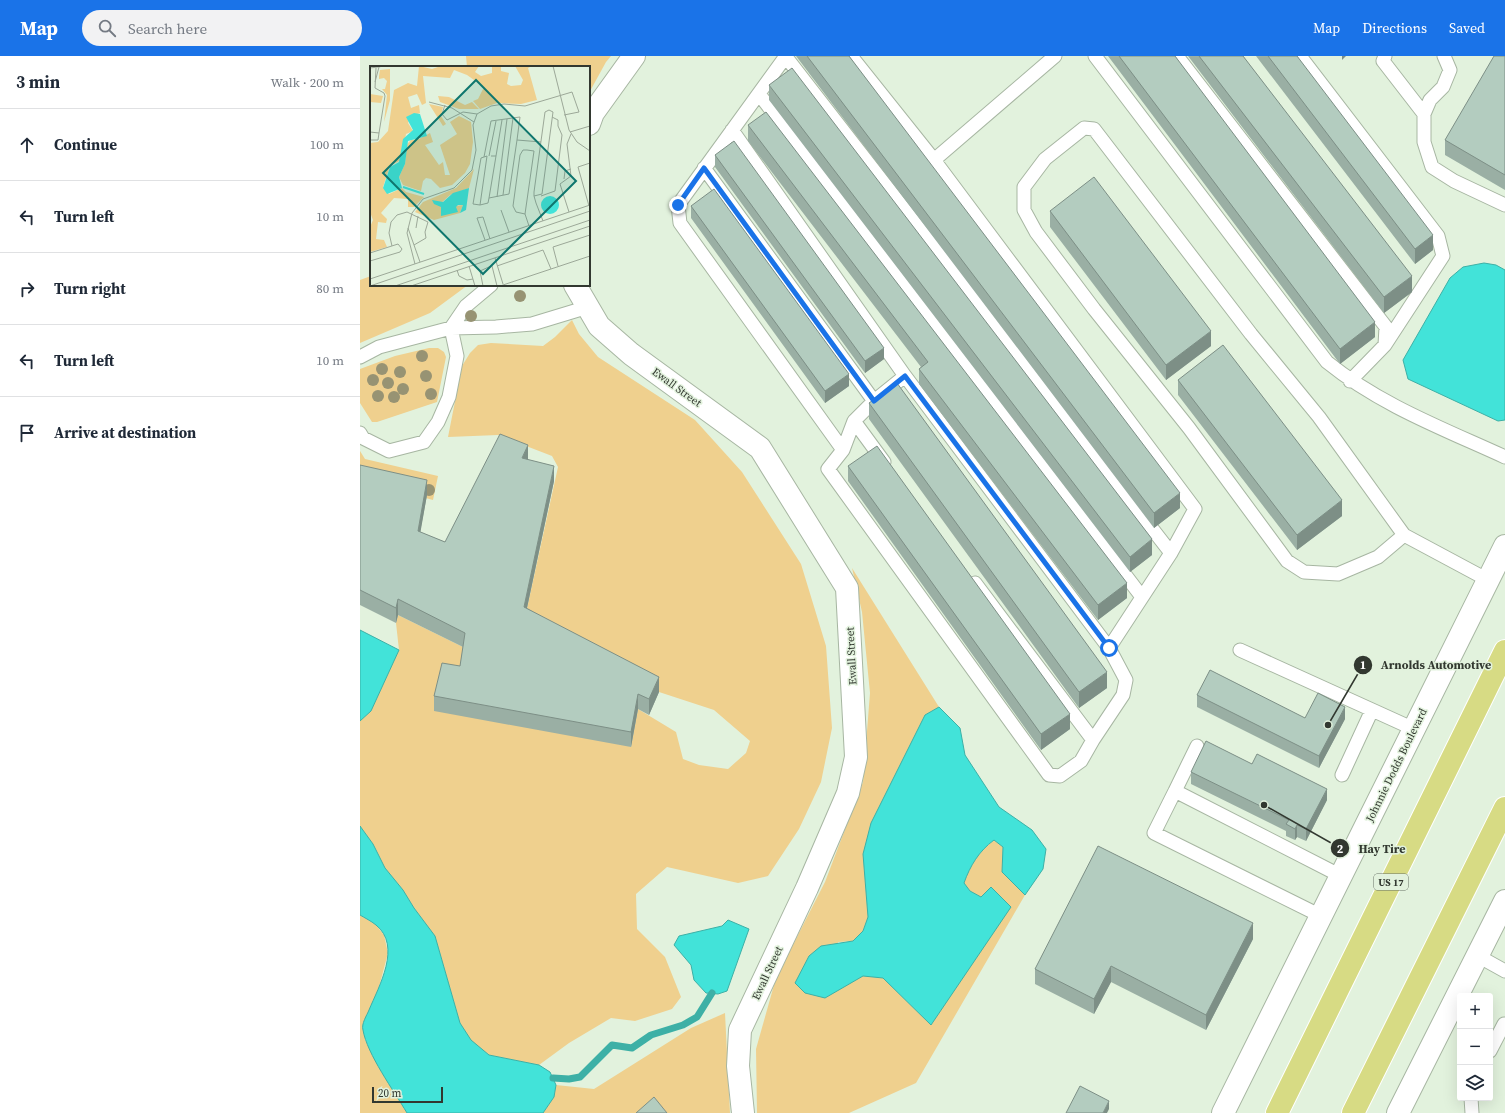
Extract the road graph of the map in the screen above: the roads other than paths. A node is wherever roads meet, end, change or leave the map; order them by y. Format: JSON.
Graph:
{"nodes":[{"id":1,"x":634,"y":56,"type":"edge"},
{"id":2,"x":786,"y":56,"type":"edge"},
{"id":3,"x":851,"y":56,"type":"edge"},
{"id":4,"x":1055,"y":56,"type":"edge"},
{"id":5,"x":1095,"y":56,"type":"edge"},
{"id":6,"x":1177,"y":56,"type":"edge"},
{"id":7,"x":1300,"y":56,"type":"edge"},
{"id":8,"x":1385,"y":56,"type":"edge"},
{"id":9,"x":1444,"y":56,"type":"edge"},
{"id":10,"x":759,"y":94,"type":"junction"},
{"id":11,"x":1424,"y":114,"type":"junction"},
{"id":12,"x":590,"y":121,"type":"edge"},
{"id":13,"x":732,"y":130,"type":"junction"},
{"id":14,"x":934,"y":160,"type":"junction"},
{"id":15,"x":704,"y":168,"type":"junction"},
{"id":16,"x":1505,"y":205,"type":"edge"},
{"id":17,"x":489,"y":286,"type":"edge"},
{"id":18,"x":576,"y":286,"type":"edge"},
{"id":19,"x":588,"y":307,"type":"junction"},
{"id":20,"x":451,"y":328,"type":"junction"},
{"id":21,"x":1386,"y":345,"type":"junction"},
{"id":22,"x":360,"y":357,"type":"edge"},
{"id":23,"x":905,"y":376,"type":"junction"},
{"id":24,"x":1350,"y":381,"type":"junction"},
{"id":25,"x":874,"y":401,"type":"junction"},
{"id":26,"x":854,"y":421,"type":"junction"},
{"id":27,"x":360,"y":433,"type":"edge"},
{"id":28,"x":843,"y":450,"type":"junction"},
{"id":29,"x":1505,"y":457,"type":"edge"},
{"id":30,"x":892,"y":472,"type":"edge"},
{"id":31,"x":1404,"y":535,"type":"junction"},
{"id":32,"x":1505,"y":546,"type":"edge"},
{"id":33,"x":1171,"y":553,"type":"junction"},
{"id":34,"x":969,"y":574,"type":"edge"},
{"id":35,"x":1488,"y":580,"type":"junction"},
{"id":36,"x":1142,"y":597,"type":"junction"},
{"id":37,"x":1109,"y":648,"type":"junction"},
{"id":38,"x":1240,"y":650,"type":"dead end"},
{"id":39,"x":1505,"y":651,"type":"edge"},
{"id":40,"x":1372,"y":710,"type":"junction"},
{"id":41,"x":1414,"y":729,"type":"junction"},
{"id":42,"x":1093,"y":740,"type":"junction"},
{"id":43,"x":1197,"y":746,"type":"dead end"},
{"id":44,"x":1342,"y":775,"type":"dead end"},
{"id":45,"x":1175,"y":791,"type":"junction"},
{"id":46,"x":1505,"y":808,"type":"edge"},
{"id":47,"x":1341,"y":876,"type":"junction"},
{"id":48,"x":1505,"y":901,"type":"edge"},
{"id":49,"x":1321,"y":916,"type":"junction"},
{"id":50,"x":1478,"y":956,"type":"junction"},
{"id":51,"x":1505,"y":971,"type":"edge"},
{"id":52,"x":1505,"y":1023,"type":"edge"},
{"id":53,"x":1493,"y":1045,"type":"edge"},
{"id":54,"x":1471,"y":1101,"type":"edge"},
{"id":55,"x":743,"y":1113,"type":"edge"},
{"id":56,"x":1223,"y":1113,"type":"edge"},
{"id":57,"x":1277,"y":1113,"type":"edge"},
{"id":58,"x":1353,"y":1113,"type":"edge"},
{"id":59,"x":1398,"y":1113,"type":"edge"},
{"id":60,"x":1472,"y":1113,"type":"edge"}],
"edges":[{"from":1,"to":12,"type":"street"},
{"from":2,"to":10,"type":"lane"},
{"from":2,"to":33,"type":"lane"},
{"from":3,"to":14,"type":"lane"},
{"from":4,"to":14,"type":"lane"},
{"from":5,"to":24,"type":"lane"},
{"from":6,"to":21,"type":"lane"},
{"from":7,"to":21,"type":"lane"},
{"from":8,"to":11,"type":"lane"},
{"from":9,"to":11,"type":"lane"},
{"from":10,"to":13,"type":"lane"},
{"from":10,"to":36,"type":"lane"},
{"from":11,"to":16,"type":"lane"},
{"from":13,"to":15,"type":"lane"},
{"from":13,"to":23,"type":"lane"},
{"from":14,"to":33,"type":"lane"},
{"from":15,"to":25,"type":"lane"},
{"from":15,"to":28,"type":"lane"},
{"from":17,"to":20,"type":"lane"},
{"from":18,"to":19,"type":"street","name":"Ewall Street"},
{"from":19,"to":20,"type":"lane"},
{"from":19,"to":55,"type":"street","name":"Ewall Street"},
{"from":20,"to":22,"type":"lane"},
{"from":20,"to":27,"type":"lane"},
{"from":21,"to":24,"type":"lane"},
{"from":23,"to":25,"type":"lane"},
{"from":23,"to":37,"type":"lane"},
{"from":24,"to":29,"type":"lane"},
{"from":25,"to":26,"type":"lane"},
{"from":26,"to":28,"type":"lane"},
{"from":26,"to":30,"type":"lane"},
{"from":28,"to":42,"type":"lane"},
{"from":31,"to":31,"type":"lane"},
{"from":31,"to":35,"type":"lane"},
{"from":32,"to":35,"type":"street","name":"Johnnie Dodds Boulevard"},
{"from":33,"to":36,"type":"lane"},
{"from":34,"to":42,"type":"lane"},
{"from":35,"to":41,"type":"street","name":"Johnnie Dodds Boulevard"},
{"from":36,"to":37,"type":"lane"},
{"from":37,"to":42,"type":"lane"},
{"from":38,"to":40,"type":"lane"},
{"from":39,"to":57,"type":"highway","number":"US 17"},
{"from":40,"to":41,"type":"lane"},
{"from":40,"to":44,"type":"lane"},
{"from":41,"to":47,"type":"street","name":"Johnnie Dodds Boulevard"},
{"from":43,"to":45,"type":"lane"},
{"from":45,"to":47,"type":"lane"},
{"from":45,"to":49,"type":"lane"},
{"from":46,"to":58,"type":"highway"},
{"from":47,"to":49,"type":"street","name":"Johnnie Dodds Boulevard"},
{"from":48,"to":50,"type":"street"},
{"from":49,"to":56,"type":"street","name":"Johnnie Dodds Boulevard"},
{"from":50,"to":51,"type":"lane"},
{"from":50,"to":59,"type":"street"},
{"from":52,"to":53,"type":"lane"},
{"from":54,"to":60,"type":"lane"}]}
